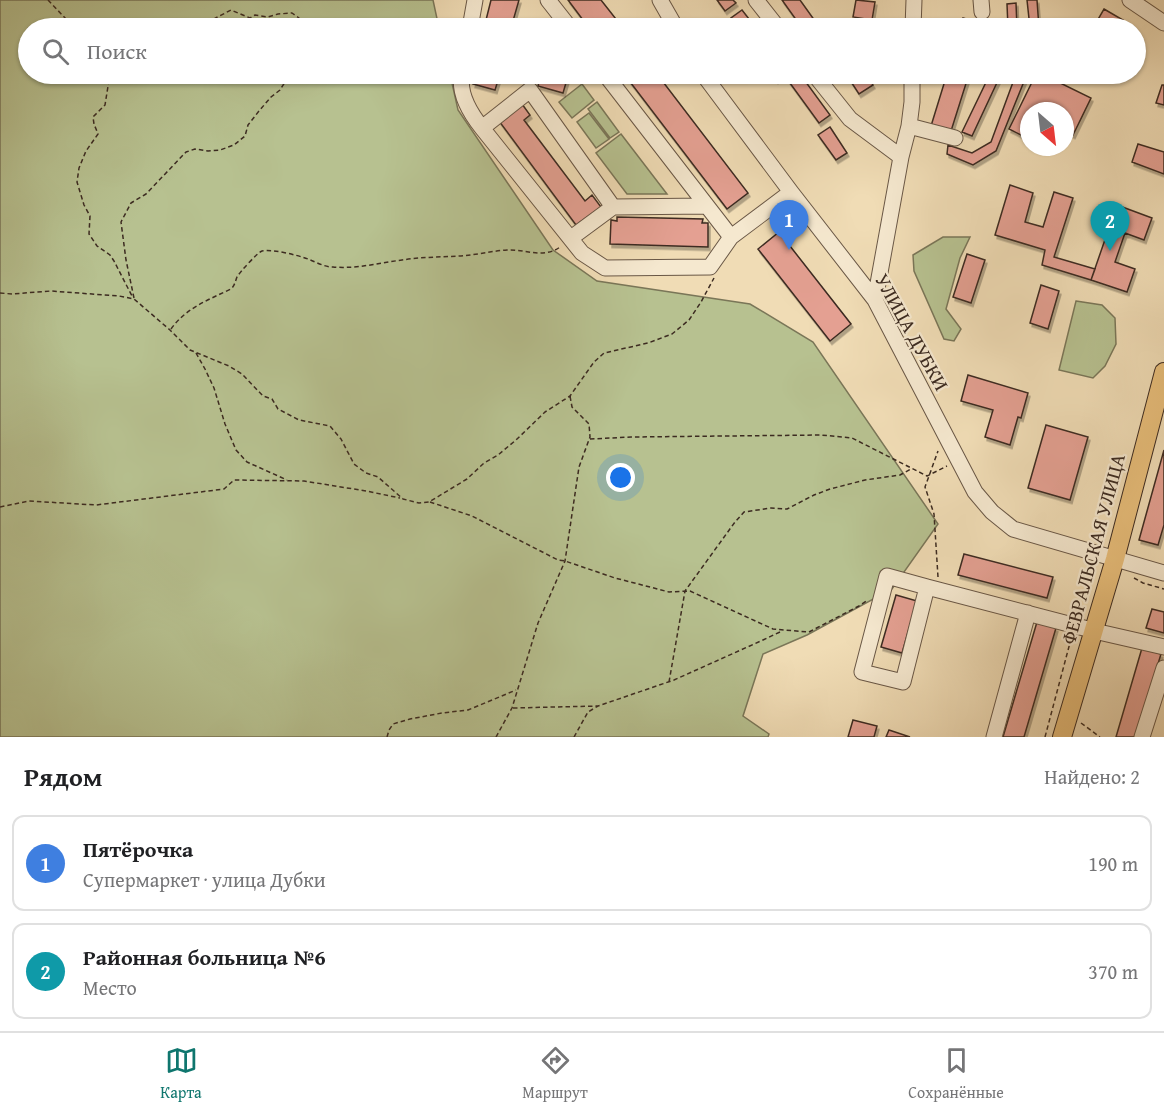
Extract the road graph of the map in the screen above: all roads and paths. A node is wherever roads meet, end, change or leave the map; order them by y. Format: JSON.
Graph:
{"nodes":[{"id":1,"x":48,"y":0,"type":"edge"},
{"id":2,"x":475,"y":0,"type":"edge"},
{"id":3,"x":548,"y":0,"type":"edge"},
{"id":4,"x":660,"y":0,"type":"edge"},
{"id":5,"x":756,"y":0,"type":"edge"},
{"id":6,"x":914,"y":0,"type":"edge"},
{"id":7,"x":1130,"y":0,"type":"edge"},
{"id":8,"x":1144,"y":0,"type":"edge"},
{"id":9,"x":1161,"y":15,"type":"edge"},
{"id":10,"x":65,"y":18,"type":"edge"},
{"id":11,"x":214,"y":18,"type":"edge"},
{"id":12,"x":250,"y":18,"type":"edge"},
{"id":13,"x":250,"y":18,"type":"edge"},
{"id":14,"x":299,"y":18,"type":"edge"},
{"id":15,"x":472,"y":18,"type":"edge"},
{"id":16,"x":562,"y":18,"type":"edge"},
{"id":17,"x":670,"y":18,"type":"edge"},
{"id":18,"x":770,"y":18,"type":"edge"},
{"id":19,"x":913,"y":18,"type":"edge"},
{"id":20,"x":108,"y":84,"type":"edge"},
{"id":21,"x":284,"y":84,"type":"edge"},
{"id":22,"x":460,"y":84,"type":"edge"},
{"id":23,"x":613,"y":84,"type":"edge"},
{"id":24,"x":711,"y":84,"type":"edge"},
{"id":25,"x":822,"y":84,"type":"edge"},
{"id":26,"x":912,"y":84,"type":"edge"},
{"id":27,"x":909,"y":126,"type":"junction"},
{"id":28,"x":482,"y":128,"type":"junction"},
{"id":29,"x":954,"y":138,"type":"dead end"},
{"id":30,"x":901,"y":157,"type":"junction"},
{"id":31,"x":791,"y":192,"type":"junction"},
{"id":32,"x":707,"y":206,"type":"junction"},
{"id":33,"x":613,"y":207,"type":"junction"},
{"id":34,"x":731,"y":237,"type":"junction"},
{"id":35,"x":571,"y":238,"type":"junction"},
{"id":36,"x":716,"y":274,"type":"dead end"},
{"id":37,"x":0,"y":293,"type":"edge"},
{"id":38,"x":134,"y":299,"type":"junction"},
{"id":39,"x":874,"y":300,"type":"junction"},
{"id":40,"x":170,"y":330,"type":"junction"},
{"id":41,"x":195,"y":352,"type":"junction"},
{"id":42,"x":1164,"y":372,"type":"edge"},
{"id":43,"x":1161,"y":395,"type":"edge"},
{"id":44,"x":570,"y":396,"type":"junction"},
{"id":45,"x":944,"y":433,"type":"junction"},
{"id":46,"x":590,"y":440,"type":"junction"},
{"id":47,"x":959,"y":460,"type":"junction"},
{"id":48,"x":912,"y":469,"type":"junction"},
{"id":49,"x":929,"y":476,"type":"junction"},
{"id":50,"x":289,"y":481,"type":"junction"},
{"id":51,"x":403,"y":499,"type":"junction"},
{"id":52,"x":429,"y":502,"type":"junction"},
{"id":53,"x":0,"y":507,"type":"edge"},
{"id":54,"x":1115,"y":559,"type":"junction"},
{"id":55,"x":565,"y":561,"type":"junction"},
{"id":56,"x":1164,"y":572,"type":"edge"},
{"id":57,"x":1133,"y":577,"type":"dead end"},
{"id":58,"x":931,"y":587,"type":"junction"},
{"id":59,"x":884,"y":589,"type":"junction"},
{"id":60,"x":1164,"y":589,"type":"edge"},
{"id":61,"x":685,"y":591,"type":"junction"},
{"id":62,"x":1028,"y":613,"type":"junction"},
{"id":63,"x":1075,"y":625,"type":"junction"},
{"id":64,"x":783,"y":630,"type":"junction"},
{"id":65,"x":1094,"y":630,"type":"junction"},
{"id":66,"x":1164,"y":647,"type":"edge"},
{"id":67,"x":1164,"y":668,"type":"edge"},
{"id":68,"x":669,"y":682,"type":"junction"},
{"id":69,"x":518,"y":689,"type":"junction"},
{"id":70,"x":598,"y":706,"type":"junction"},
{"id":71,"x":512,"y":708,"type":"junction"},
{"id":72,"x":1078,"y":721,"type":"dead end"},
{"id":73,"x":387,"y":737,"type":"edge"},
{"id":74,"x":496,"y":737,"type":"edge"},
{"id":75,"x":574,"y":737,"type":"edge"},
{"id":76,"x":994,"y":737,"type":"edge"},
{"id":77,"x":1045,"y":737,"type":"edge"},
{"id":78,"x":1062,"y":737,"type":"edge"},
{"id":79,"x":1100,"y":737,"type":"edge"},
{"id":80,"x":1142,"y":737,"type":"edge"}],
"edges":[{"from":1,"to":10,"type":"path"},
{"from":2,"to":15,"type":"street"},
{"from":3,"to":16,"type":"street"},
{"from":4,"to":17,"type":"street"},
{"from":5,"to":18,"type":"street"},
{"from":6,"to":19,"type":"street"},
{"from":7,"to":9,"type":"street"},
{"from":8,"to":9,"type":"street"},
{"from":11,"to":13,"type":"path"},
{"from":12,"to":14,"type":"path"},
{"from":20,"to":38,"type":"path"},
{"from":21,"to":38,"type":"path"},
{"from":22,"to":28,"type":"street"},
{"from":23,"to":32,"type":"street"},
{"from":24,"to":31,"type":"street","name":"УЛИЦА ДУБКИ"},
{"from":25,"to":30,"type":"street"},
{"from":26,"to":27,"type":"street"},
{"from":27,"to":29,"type":"street"},
{"from":27,"to":30,"type":"street"},
{"from":28,"to":33,"type":"street"},
{"from":28,"to":35,"type":"street"},
{"from":30,"to":39,"type":"street"},
{"from":31,"to":34,"type":"street"},
{"from":31,"to":39,"type":"street","name":"УЛИЦА ДУБКИ"},
{"from":32,"to":33,"type":"street"},
{"from":32,"to":34,"type":"street"},
{"from":33,"to":35,"type":"street"},
{"from":34,"to":35,"type":"street"},
{"from":35,"to":40,"type":"path"},
{"from":36,"to":44,"type":"path"},
{"from":37,"to":38,"type":"path"},
{"from":38,"to":40,"type":"path"},
{"from":39,"to":45,"type":"street","name":"УЛИЦА ДУБКИ"},
{"from":40,"to":41,"type":"path"},
{"from":41,"to":50,"type":"path"},
{"from":41,"to":51,"type":"path"},
{"from":42,"to":43,"type":"main road","name":"ФЕВРАЛЬСКАЯ УЛИЦА"},
{"from":43,"to":54,"type":"main road","name":"ФЕВРАЛЬСКАЯ УЛИЦА"},
{"from":44,"to":46,"type":"path"},
{"from":44,"to":52,"type":"path"},
{"from":45,"to":47,"type":"street","name":"УЛИЦА ДУБКИ"},
{"from":45,"to":49,"type":"path"},
{"from":46,"to":48,"type":"path"},
{"from":46,"to":55,"type":"path"},
{"from":47,"to":49,"type":"path"},
{"from":47,"to":54,"type":"street","name":"УЛИЦА ДУБКИ"},
{"from":48,"to":49,"type":"path"},
{"from":48,"to":61,"type":"path"},
{"from":49,"to":58,"type":"path"},
{"from":50,"to":51,"type":"path"},
{"from":50,"to":53,"type":"path"},
{"from":51,"to":52,"type":"path"},
{"from":52,"to":55,"type":"path"},
{"from":54,"to":56,"type":"street","name":"УЛИЦА ДУБКИ"},
{"from":54,"to":65,"type":"main road","name":"ФЕВРАЛЬСКАЯ УЛИЦА"},
{"from":55,"to":61,"type":"path"},
{"from":55,"to":69,"type":"path"},
{"from":57,"to":60,"type":"path"},
{"from":58,"to":59,"type":"street"},
{"from":58,"to":59,"type":"street"},
{"from":58,"to":62,"type":"street"},
{"from":59,"to":64,"type":"path"},
{"from":61,"to":64,"type":"path"},
{"from":61,"to":68,"type":"path"},
{"from":62,"to":63,"type":"street"},
{"from":62,"to":76,"type":"street"},
{"from":63,"to":65,"type":"street"},
{"from":63,"to":77,"type":"path"},
{"from":64,"to":68,"type":"path"},
{"from":65,"to":66,"type":"street"},
{"from":65,"to":78,"type":"main road","name":"ФЕВРАЛЬСКАЯ УЛИЦА"},
{"from":67,"to":80,"type":"street"},
{"from":68,"to":70,"type":"path"},
{"from":69,"to":71,"type":"path"},
{"from":69,"to":73,"type":"path"},
{"from":70,"to":71,"type":"path"},
{"from":70,"to":75,"type":"path"},
{"from":71,"to":74,"type":"path"},
{"from":72,"to":79,"type":"path"}]}
